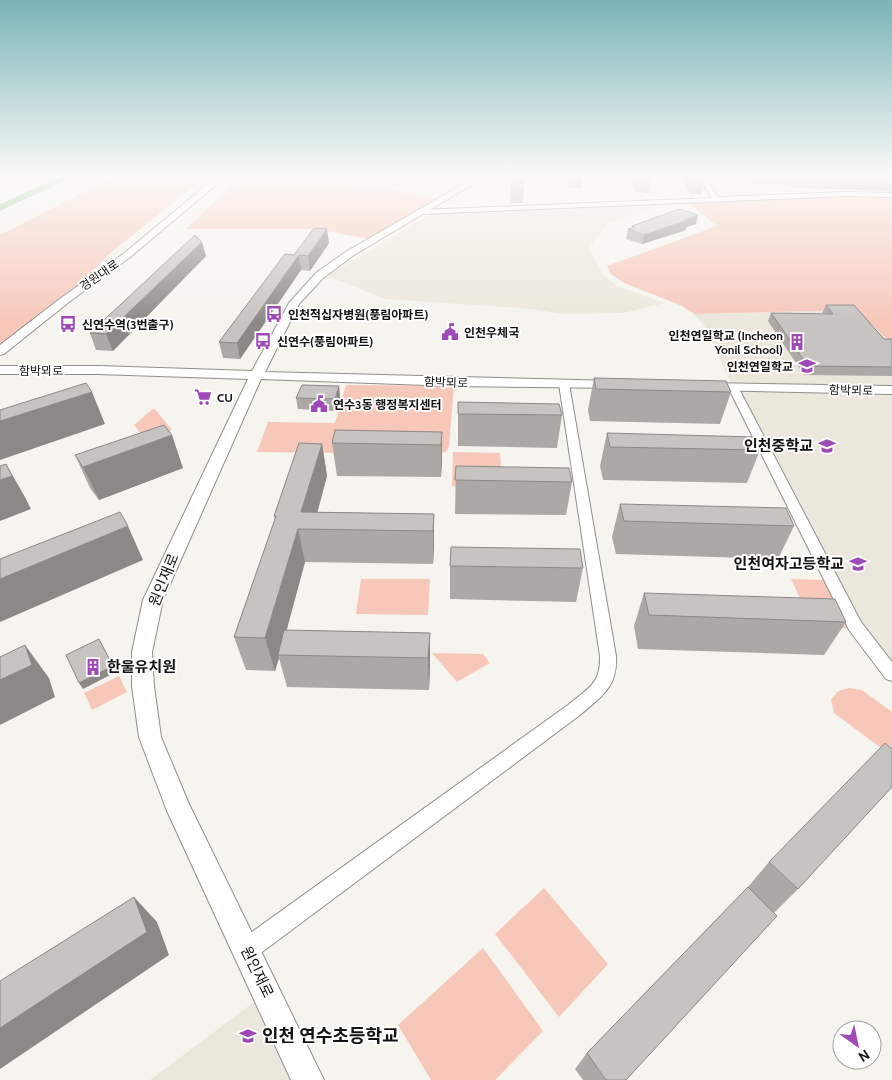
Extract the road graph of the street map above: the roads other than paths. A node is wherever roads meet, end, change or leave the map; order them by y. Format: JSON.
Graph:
{"nodes":[{"id":1,"x":164,"y":224,"type":"edge"},
{"id":2,"x":400,"y":224,"type":"edge"},
{"id":3,"x":102,"y":261,"type":"dead end"},
{"id":4,"x":64,"y":300,"type":"junction"},
{"id":5,"x":0,"y":350,"type":"edge"},
{"id":6,"x":0,"y":370,"type":"edge"},
{"id":7,"x":257,"y":374,"type":"junction"},
{"id":8,"x":564,"y":384,"type":"junction"},
{"id":9,"x":633,"y":386,"type":"edge"},
{"id":10,"x":693,"y":387,"type":"edge"},
{"id":11,"x":733,"y":387,"type":"junction"},
{"id":12,"x":892,"y":390,"type":"edge"},
{"id":13,"x":892,"y":674,"type":"edge"},
{"id":14,"x":246,"y":950,"type":"junction"},
{"id":15,"x":308,"y":1080,"type":"edge"}],
"edges":[{"from":1,"to":4,"type":"main road","name":"경원대로"},
{"from":2,"to":7,"type":"main road","name":"원인재로"},
{"from":3,"to":4,"type":"main road","name":"경원대로"},
{"from":4,"to":5,"type":"main road","name":"경원대로"},
{"from":6,"to":7,"type":"main road","name":"함박뫼로"},
{"from":7,"to":8,"type":"main road","name":"함박뫼로"},
{"from":7,"to":14,"type":"main road","name":"원인재로"},
{"from":8,"to":9,"type":"main road","name":"함박뫼로"},
{"from":8,"to":14,"type":"street"},
{"from":10,"to":11,"type":"main road","name":"함박뫼로"},
{"from":11,"to":12,"type":"main road","name":"함박뫼로"},
{"from":11,"to":13,"type":"street"},
{"from":14,"to":15,"type":"main road","name":"원인재로"}]}
